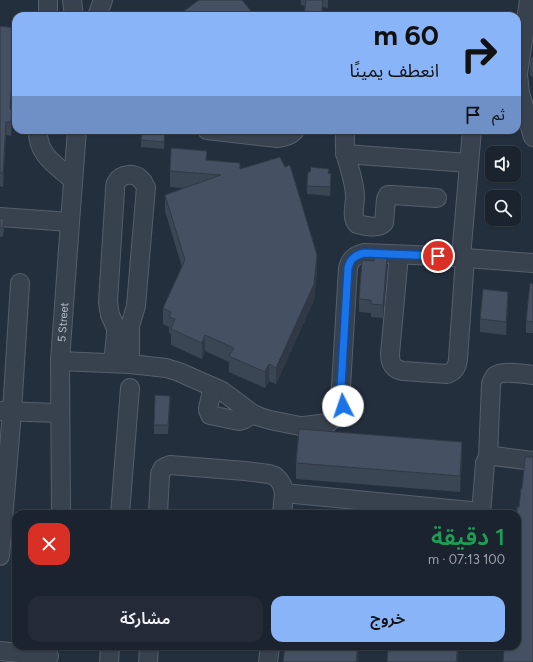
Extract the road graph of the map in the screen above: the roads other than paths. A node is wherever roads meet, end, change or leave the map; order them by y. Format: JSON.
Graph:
{"nodes":[{"id":1,"x":48,"y":0,"type":"edge"},
{"id":2,"x":72,"y":0,"type":"edge"},
{"id":3,"x":103,"y":0,"type":"edge"},
{"id":4,"x":529,"y":0,"type":"edge"},
{"id":5,"x":48,"y":12,"type":"edge"},
{"id":6,"x":74,"y":12,"type":"edge"},
{"id":7,"x":98,"y":12,"type":"edge"},
{"id":8,"x":521,"y":54,"type":"edge"},
{"id":9,"x":533,"y":62,"type":"edge"},
{"id":10,"x":521,"y":72,"type":"edge"},
{"id":11,"x":521,"y":96,"type":"edge"},
{"id":12,"x":38,"y":134,"type":"edge"},
{"id":13,"x":77,"y":134,"type":"edge"},
{"id":14,"x":242,"y":134,"type":"edge"},
{"id":15,"x":291,"y":134,"type":"edge"},
{"id":16,"x":346,"y":134,"type":"edge"},
{"id":17,"x":472,"y":134,"type":"edge"},
{"id":18,"x":533,"y":137,"type":"edge"},
{"id":19,"x":345,"y":154,"type":"junction"},
{"id":20,"x":469,"y":163,"type":"junction"},
{"id":21,"x":73,"y":180,"type":"junction"},
{"id":22,"x":437,"y":198,"type":"dead end"},
{"id":23,"x":0,"y":216,"type":"edge"},
{"id":24,"x":70,"y":222,"type":"junction"},
{"id":25,"x":399,"y":254,"type":"junction"},
{"id":26,"x":463,"y":258,"type":"junction"},
{"id":27,"x":533,"y":263,"type":"edge"},
{"id":28,"x":20,"y":283,"type":"dead end"},
{"id":29,"x":122,"y":323,"type":"junction"},
{"id":30,"x":60,"y":361,"type":"junction"},
{"id":31,"x":121,"y":364,"type":"junction"},
{"id":32,"x":533,"y":375,"type":"edge"},
{"id":33,"x":213,"y":387,"type":"junction"},
{"id":34,"x":130,"y":388,"type":"dead end"},
{"id":35,"x":6,"y":411,"type":"edge"},
{"id":36,"x":60,"y":413,"type":"junction"},
{"id":37,"x":252,"y":414,"type":"junction"},
{"id":38,"x":488,"y":457,"type":"junction"},
{"id":39,"x":533,"y":461,"type":"edge"},
{"id":40,"x":284,"y":493,"type":"junction"},
{"id":41,"x":2,"y":509,"type":"edge"},
{"id":42,"x":61,"y":510,"type":"edge"},
{"id":43,"x":120,"y":510,"type":"edge"},
{"id":44,"x":158,"y":510,"type":"edge"},
{"id":45,"x":282,"y":510,"type":"edge"},
{"id":46,"x":451,"y":510,"type":"edge"},
{"id":47,"x":481,"y":510,"type":"edge"},
{"id":48,"x":0,"y":556,"type":"edge"},
{"id":49,"x":110,"y":650,"type":"edge"},
{"id":50,"x":149,"y":650,"type":"edge"},
{"id":51,"x":270,"y":650,"type":"edge"},
{"id":52,"x":0,"y":651,"type":"edge"},
{"id":53,"x":49,"y":655,"type":"edge"},
{"id":54,"x":108,"y":662,"type":"edge"},
{"id":55,"x":148,"y":662,"type":"edge"},
{"id":56,"x":268,"y":662,"type":"edge"}],
"edges":[{"from":1,"to":5,"type":"street"},
{"from":2,"to":6,"type":"street"},
{"from":3,"to":7,"type":"street"},
{"from":4,"to":8,"type":"street"},
{"from":9,"to":10,"type":"street"},
{"from":11,"to":18,"type":"street"},
{"from":12,"to":21,"type":"street"},
{"from":13,"to":21,"type":"street","name":"5 Street"},
{"from":14,"to":15,"type":"street"},
{"from":16,"to":19,"type":"street"},
{"from":17,"to":20,"type":"street"},
{"from":19,"to":20,"type":"street"},
{"from":19,"to":22,"type":"street"},
{"from":20,"to":26,"type":"street"},
{"from":21,"to":24,"type":"street","name":"5 Street"},
{"from":23,"to":24,"type":"street"},
{"from":24,"to":30,"type":"street","name":"5 Street"},
{"from":25,"to":26,"type":"street"},
{"from":25,"to":26,"type":"street"},
{"from":25,"to":37,"type":"street"},
{"from":26,"to":27,"type":"street"},
{"from":28,"to":35,"type":"street"},
{"from":29,"to":29,"type":"street"},
{"from":29,"to":31,"type":"street"},
{"from":30,"to":31,"type":"street"},
{"from":30,"to":36,"type":"street","name":"5 Street"},
{"from":31,"to":33,"type":"street"},
{"from":32,"to":38,"type":"street"},
{"from":33,"to":37,"type":"street"},
{"from":33,"to":37,"type":"street"},
{"from":34,"to":43,"type":"street"},
{"from":35,"to":36,"type":"street"},
{"from":35,"to":41,"type":"street"},
{"from":36,"to":42,"type":"street","name":"5 Street"},
{"from":38,"to":39,"type":"street"},
{"from":38,"to":47,"type":"street"},
{"from":40,"to":44,"type":"street"},
{"from":40,"to":45,"type":"street"},
{"from":40,"to":46,"type":"street"},
{"from":41,"to":48,"type":"street"},
{"from":49,"to":54,"type":"street"},
{"from":50,"to":55,"type":"street"},
{"from":51,"to":56,"type":"street"},
{"from":52,"to":53,"type":"street"}]}
